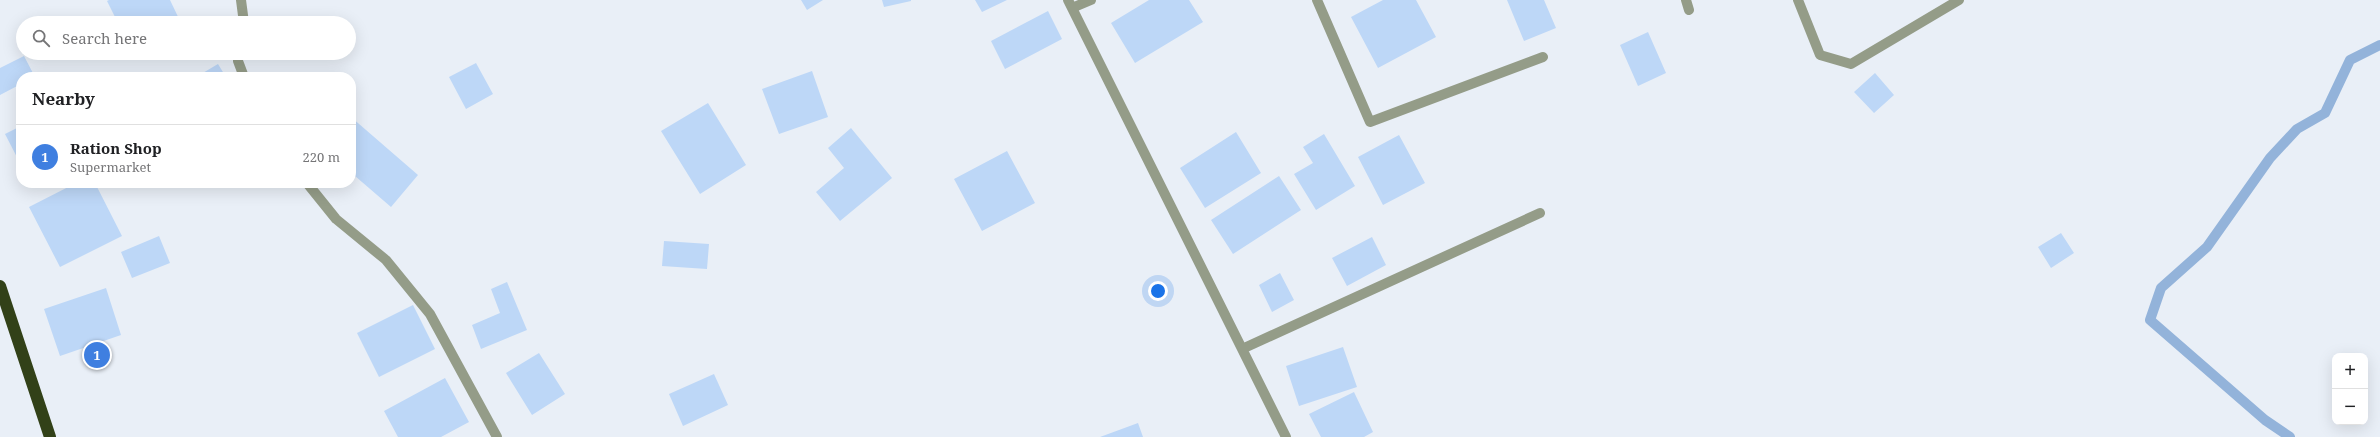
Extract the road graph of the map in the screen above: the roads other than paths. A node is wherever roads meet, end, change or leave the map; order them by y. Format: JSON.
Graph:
{"nodes":[{"id":1,"x":241,"y":0,"type":"edge"},
{"id":2,"x":1091,"y":0,"type":"edge"},
{"id":3,"x":1317,"y":0,"type":"edge"},
{"id":4,"x":1686,"y":0,"type":"edge"},
{"id":5,"x":1798,"y":0,"type":"edge"},
{"id":6,"x":1959,"y":0,"type":"edge"},
{"id":7,"x":1070,"y":4,"type":"edge"},
{"id":8,"x":1689,"y":10,"type":"dead end"},
{"id":9,"x":243,"y":16,"type":"edge"},
{"id":10,"x":1544,"y":57,"type":"dead end"},
{"id":11,"x":238,"y":60,"type":"edge"},
{"id":12,"x":242,"y":72,"type":"edge"},
{"id":13,"x":311,"y":188,"type":"edge"},
{"id":14,"x":1540,"y":213,"type":"dead end"},
{"id":15,"x":0,"y":286,"type":"edge"},
{"id":16,"x":1242,"y":349,"type":"junction"},
{"id":17,"x":50,"y":437,"type":"edge"},
{"id":18,"x":497,"y":437,"type":"edge"},
{"id":19,"x":1286,"y":437,"type":"edge"}],
"edges":[{"from":1,"to":9,"type":"street"},
{"from":2,"to":7,"type":"street"},
{"from":3,"to":10,"type":"street"},
{"from":4,"to":8,"type":"street"},
{"from":5,"to":6,"type":"street"},
{"from":7,"to":16,"type":"street"},
{"from":11,"to":12,"type":"street"},
{"from":13,"to":18,"type":"street"},
{"from":14,"to":16,"type":"street"},
{"from":15,"to":17,"type":"highway"},
{"from":16,"to":19,"type":"street"}]}
